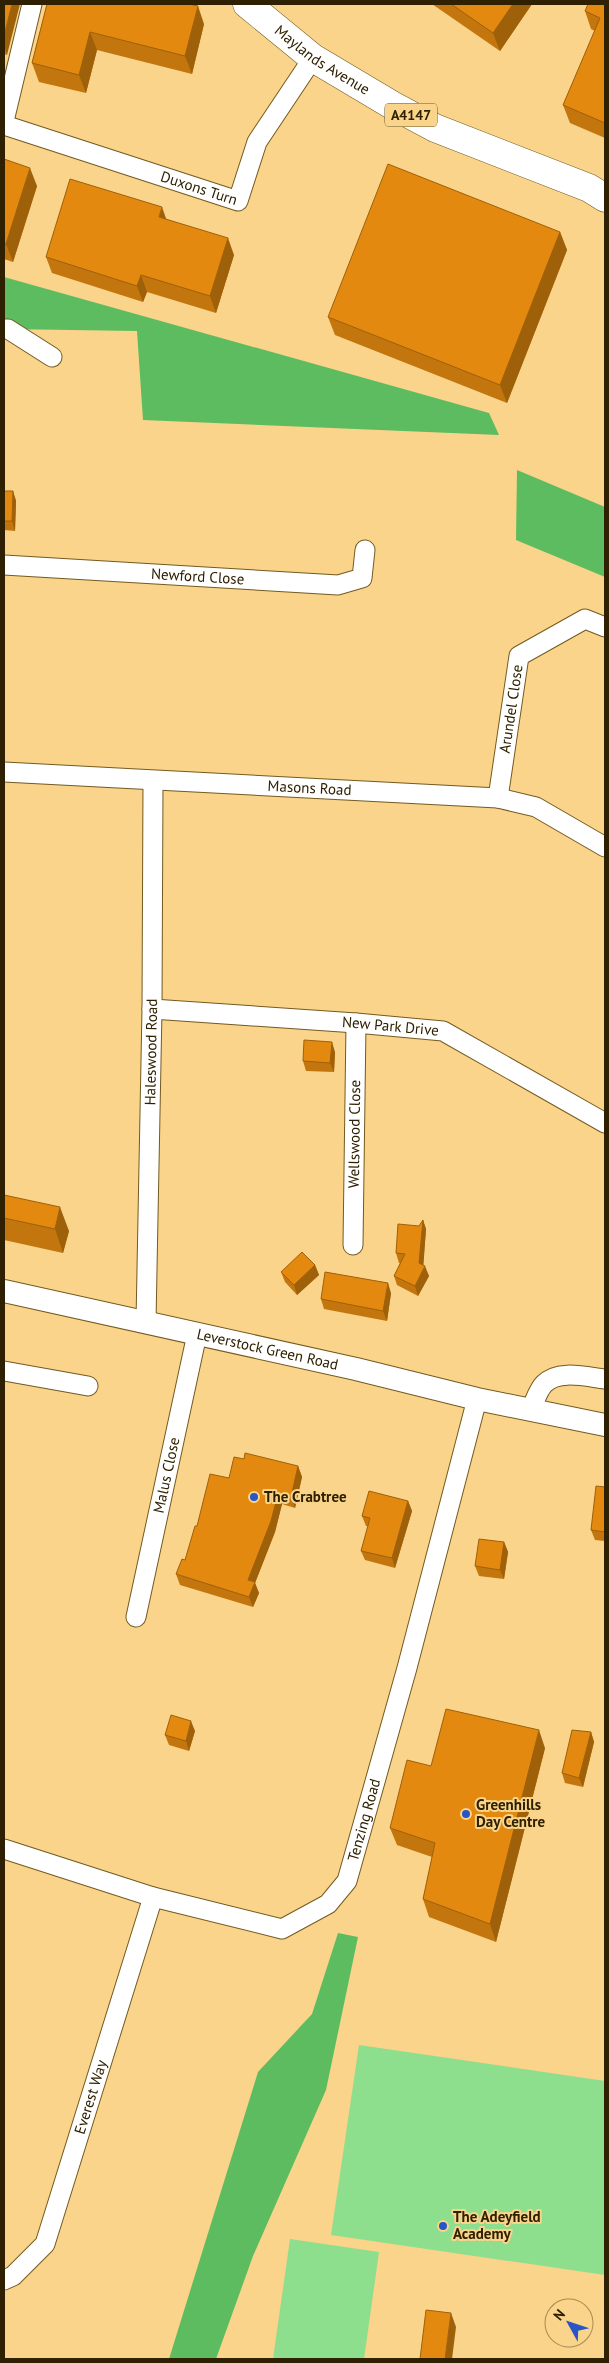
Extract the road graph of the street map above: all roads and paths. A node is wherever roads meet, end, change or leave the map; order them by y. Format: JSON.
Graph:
{"nodes":[{"id":1,"x":32,"y":4,"type":"edge"},
{"id":2,"x":247,"y":4,"type":"edge"},
{"id":3,"x":313,"y":58,"type":"junction"},
{"id":4,"x":4,"y":121,"type":"edge"},
{"id":5,"x":4,"y":125,"type":"edge"},
{"id":6,"x":602,"y":193,"type":"edge"},
{"id":7,"x":4,"y":329,"type":"edge"},
{"id":8,"x":52,"y":357,"type":"dead end"},
{"id":9,"x":365,"y":550,"type":"dead end"},
{"id":10,"x":4,"y":565,"type":"edge"},
{"id":11,"x":605,"y":627,"type":"edge"},
{"id":12,"x":4,"y":772,"type":"edge"},
{"id":13,"x":153,"y":781,"type":"junction"},
{"id":14,"x":498,"y":798,"type":"junction"},
{"id":15,"x":605,"y":847,"type":"edge"},
{"id":16,"x":152,"y":1009,"type":"junction"},
{"id":17,"x":356,"y":1023,"type":"junction"},
{"id":18,"x":605,"y":1122,"type":"edge"},
{"id":19,"x":353,"y":1245,"type":"dead end"},
{"id":20,"x":4,"y":1291,"type":"edge"},
{"id":21,"x":146,"y":1322,"type":"junction"},
{"id":22,"x":197,"y":1334,"type":"junction"},
{"id":23,"x":4,"y":1371,"type":"edge"},
{"id":24,"x":605,"y":1379,"type":"edge"},
{"id":25,"x":88,"y":1386,"type":"dead end"},
{"id":26,"x":477,"y":1400,"type":"junction"},
{"id":27,"x":531,"y":1409,"type":"junction"},
{"id":28,"x":605,"y":1425,"type":"edge"},
{"id":29,"x":136,"y":1617,"type":"dead end"},
{"id":30,"x":4,"y":1849,"type":"edge"},
{"id":31,"x":153,"y":1897,"type":"junction"},
{"id":32,"x":4,"y":2280,"type":"edge"}],
"edges":[{"from":1,"to":4,"type":"street"},
{"from":2,"to":3,"type":"main road","name":"Maylands Avenue","number":"A4147"},
{"from":3,"to":5,"type":"street","name":"Duxons Turn"},
{"from":3,"to":6,"type":"main road","name":"Maylands Avenue","number":"A4147"},
{"from":7,"to":8,"type":"street"},
{"from":9,"to":10,"type":"street","name":"Newford Close"},
{"from":11,"to":14,"type":"street","name":"Arundel Close"},
{"from":12,"to":13,"type":"street","name":"Masons Road"},
{"from":13,"to":14,"type":"street","name":"Masons Road"},
{"from":13,"to":16,"type":"street","name":"Haleswood Road"},
{"from":14,"to":15,"type":"street","name":"Masons Road"},
{"from":16,"to":17,"type":"street","name":"New Park Drive"},
{"from":16,"to":21,"type":"street","name":"Haleswood Road"},
{"from":17,"to":18,"type":"street","name":"New Park Drive"},
{"from":17,"to":19,"type":"street","name":"Wellswood Close"},
{"from":20,"to":21,"type":"street","name":"Leverstock Green Road"},
{"from":21,"to":22,"type":"street","name":"Leverstock Green Road"},
{"from":22,"to":26,"type":"street","name":"Leverstock Green Road"},
{"from":22,"to":29,"type":"street","name":"Malus Close"},
{"from":23,"to":25,"type":"street"},
{"from":24,"to":27,"type":"street"},
{"from":26,"to":27,"type":"street","name":"Leverstock Green Road"},
{"from":26,"to":31,"type":"street","name":"Tenzing Road"},
{"from":27,"to":28,"type":"street","name":"Leverstock Green Road"},
{"from":30,"to":31,"type":"street","name":"Tenzing Road"},
{"from":31,"to":32,"type":"street","name":"Everest Way"}]}
